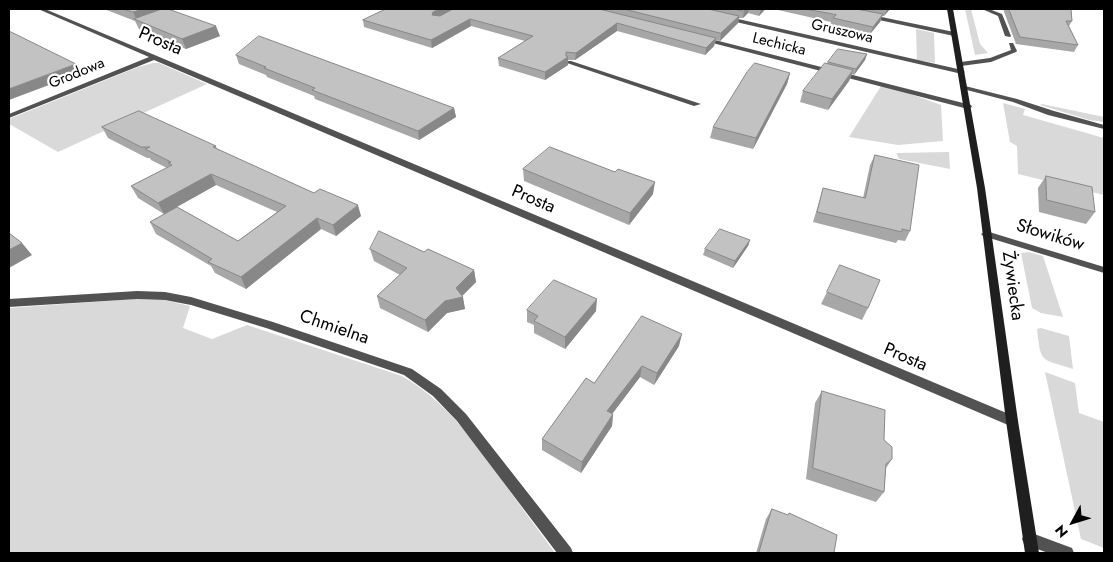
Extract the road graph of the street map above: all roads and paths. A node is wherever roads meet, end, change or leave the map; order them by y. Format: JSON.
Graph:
{"nodes":[{"id":1,"x":41,"y":9,"type":"edge"},
{"id":2,"x":950,"y":9,"type":"edge"},
{"id":3,"x":985,"y":9,"type":"edge"},
{"id":4,"x":716,"y":15,"type":"edge"},
{"id":5,"x":859,"y":15,"type":"edge"},
{"id":6,"x":954,"y":34,"type":"junction"},
{"id":7,"x":1008,"y":36,"type":"dead end"},
{"id":8,"x":694,"y":37,"type":"edge"},
{"id":9,"x":1011,"y":44,"type":"dead end"},
{"id":10,"x":155,"y":57,"type":"junction"},
{"id":11,"x":569,"y":62,"type":"edge"},
{"id":12,"x":961,"y":68,"type":"junction"},
{"id":13,"x":965,"y":88,"type":"junction"},
{"id":14,"x":697,"y":104,"type":"dead end"},
{"id":15,"x":968,"y":107,"type":"junction"},
{"id":16,"x":9,"y":116,"type":"edge"},
{"id":17,"x":1104,"y":127,"type":"edge"},
{"id":18,"x":986,"y":234,"type":"junction"},
{"id":19,"x":1104,"y":270,"type":"edge"},
{"id":20,"x":9,"y":304,"type":"edge"},
{"id":21,"x":1012,"y":421,"type":"junction"},
{"id":22,"x":1030,"y":546,"type":"edge"},
{"id":23,"x":566,"y":553,"type":"edge"},
{"id":24,"x":1067,"y":553,"type":"edge"}],
"edges":[{"from":1,"to":10,"type":"street","name":"Prosta"},
{"from":2,"to":6,"type":"main road","name":"Żywiecka"},
{"from":3,"to":7,"type":"street"},
{"from":4,"to":12,"type":"street","name":"Gruszowa"},
{"from":5,"to":6,"type":"street"},
{"from":6,"to":12,"type":"main road","name":"Żywiecka"},
{"from":8,"to":15,"type":"street","name":"Lechicka"},
{"from":9,"to":12,"type":"street"},
{"from":10,"to":16,"type":"street","name":"Grodowa"},
{"from":10,"to":21,"type":"street","name":"Prosta"},
{"from":11,"to":14,"type":"street"},
{"from":12,"to":13,"type":"main road","name":"Żywiecka"},
{"from":13,"to":15,"type":"main road","name":"Żywiecka"},
{"from":13,"to":17,"type":"street"},
{"from":15,"to":18,"type":"main road","name":"Żywiecka"},
{"from":18,"to":19,"type":"street","name":"Słowików"},
{"from":18,"to":21,"type":"main road","name":"Żywiecka"},
{"from":20,"to":23,"type":"street","name":"Chmielna"},
{"from":21,"to":22,"type":"main road","name":"Żywiecka"},
{"from":22,"to":24,"type":"street","name":"Żywiecka"}]}
